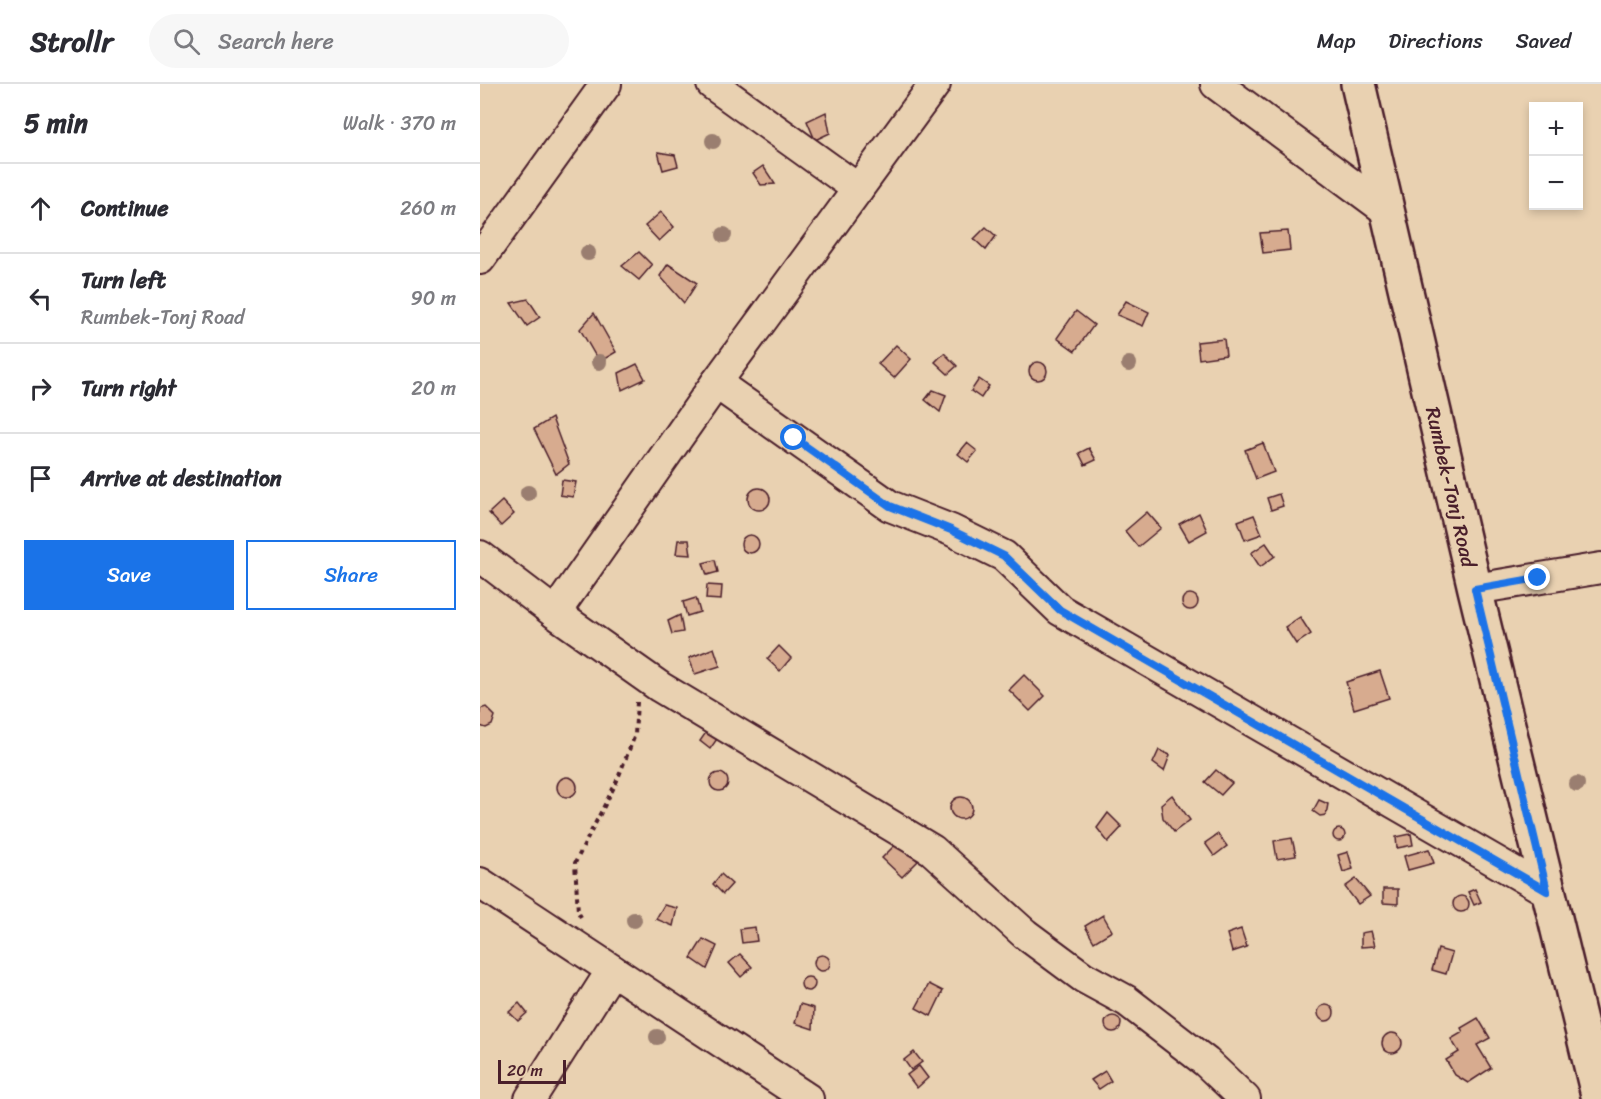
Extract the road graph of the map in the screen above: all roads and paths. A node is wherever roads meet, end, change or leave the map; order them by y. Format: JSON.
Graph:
{"nodes":[{"id":1,"x":606,"y":84,"type":"edge"},
{"id":2,"x":712,"y":84,"type":"edge"},
{"id":3,"x":934,"y":84,"type":"edge"},
{"id":4,"x":1216,"y":84,"type":"edge"},
{"id":5,"x":1358,"y":84,"type":"edge"},
{"id":6,"x":858,"y":189,"type":"junction"},
{"id":7,"x":1386,"y":210,"type":"junction"},
{"id":8,"x":480,"y":259,"type":"edge"},
{"id":9,"x":716,"y":383,"type":"junction"},
{"id":10,"x":480,"y":556,"type":"edge"},
{"id":11,"x":1601,"y":568,"type":"edge"},
{"id":12,"x":1475,"y":589,"type":"junction"},
{"id":13,"x":555,"y":613,"type":"junction"},
{"id":14,"x":638,"y":672,"type":"junction"},
{"id":15,"x":480,"y":883,"type":"edge"},
{"id":16,"x":1547,"y":891,"type":"junction"},
{"id":17,"x":584,"y":922,"type":"dead end"},
{"id":18,"x":612,"y":970,"type":"junction"},
{"id":19,"x":530,"y":1099,"type":"edge"},
{"id":20,"x":808,"y":1099,"type":"edge"},
{"id":21,"x":1245,"y":1099,"type":"edge"},
{"id":22,"x":1599,"y":1099,"type":"edge"}],
"edges":[{"from":1,"to":8,"type":"street"},
{"from":2,"to":6,"type":"street"},
{"from":3,"to":6,"type":"street"},
{"from":4,"to":7,"type":"street"},
{"from":5,"to":7,"type":"main road","name":"Rumbek-Tonj Road"},
{"from":6,"to":9,"type":"street"},
{"from":7,"to":12,"type":"main road","name":"Rumbek-Tonj Road"},
{"from":9,"to":13,"type":"street"},
{"from":9,"to":16,"type":"street"},
{"from":10,"to":13,"type":"street"},
{"from":11,"to":12,"type":"street"},
{"from":12,"to":16,"type":"main road","name":"Rumbek-Tonj Road"},
{"from":13,"to":14,"type":"street"},
{"from":14,"to":17,"type":"path"},
{"from":14,"to":21,"type":"street"},
{"from":15,"to":18,"type":"street"},
{"from":16,"to":22,"type":"main road","name":"Rumbek-Tonj Road"},
{"from":18,"to":19,"type":"street"},
{"from":18,"to":20,"type":"street"}]}
